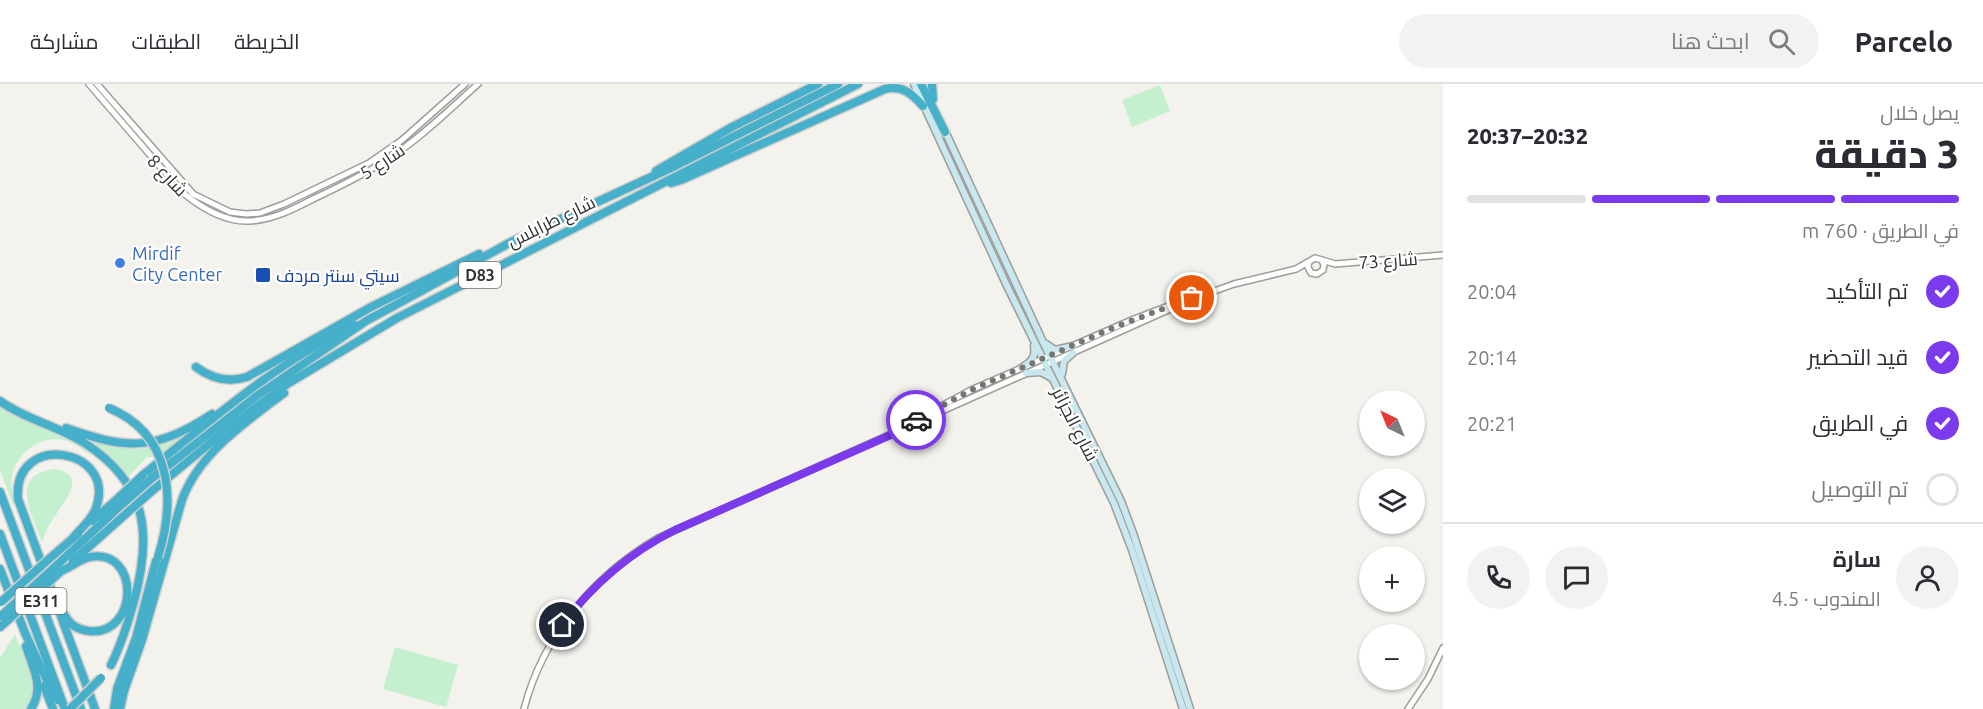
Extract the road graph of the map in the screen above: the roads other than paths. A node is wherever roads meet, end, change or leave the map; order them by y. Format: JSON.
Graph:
{"nodes":[{"id":1,"x":88,"y":84,"type":"edge"},
{"id":2,"x":97,"y":84,"type":"edge"},
{"id":3,"x":465,"y":84,"type":"edge"},
{"id":4,"x":478,"y":84,"type":"edge"},
{"id":5,"x":838,"y":84,"type":"edge"},
{"id":6,"x":858,"y":84,"type":"edge"},
{"id":7,"x":882,"y":84,"type":"edge"},
{"id":8,"x":914,"y":84,"type":"edge"},
{"id":9,"x":921,"y":84,"type":"edge"},
{"id":10,"x":927,"y":84,"type":"edge"},
{"id":11,"x":932,"y":84,"type":"edge"},
{"id":12,"x":816,"y":85,"type":"edge"},
{"id":13,"x":933,"y":99,"type":"junction"},
{"id":14,"x":923,"y":106,"type":"junction"},
{"id":15,"x":831,"y":112,"type":"junction"},
{"id":16,"x":945,"y":132,"type":"junction"},
{"id":17,"x":358,"y":169,"type":"junction"},
{"id":18,"x":646,"y":179,"type":"junction"},
{"id":19,"x":661,"y":184,"type":"junction"},
{"id":20,"x":343,"y":185,"type":"junction"},
{"id":21,"x":270,"y":210,"type":"joint"},
{"id":22,"x":272,"y":218,"type":"joint"},
{"id":23,"x":513,"y":241,"type":"junction"},
{"id":24,"x":1442,"y":256,"type":"edge"},
{"id":25,"x":1322,"y":260,"type":"junction"},
{"id":26,"x":1309,"y":262,"type":"junction"},
{"id":27,"x":1335,"y":264,"type":"junction"},
{"id":28,"x":1324,"y":268,"type":"junction"},
{"id":29,"x":1296,"y":269,"type":"junction"},
{"id":30,"x":1310,"y":272,"type":"junction"},
{"id":31,"x":366,"y":321,"type":"junction"},
{"id":32,"x":1033,"y":339,"type":"junction"},
{"id":33,"x":1043,"y":342,"type":"junction"},
{"id":34,"x":1073,"y":350,"type":"junction"},
{"id":35,"x":1052,"y":359,"type":"junction"},
{"id":36,"x":1044,"y":362,"type":"junction"},
{"id":37,"x":196,"y":367,"type":"dead end"},
{"id":38,"x":1024,"y":371,"type":"junction"},
{"id":39,"x":303,"y":375,"type":"junction"},
{"id":40,"x":1053,"y":379,"type":"junction"},
{"id":41,"x":1063,"y":380,"type":"junction"},
{"id":42,"x":253,"y":388,"type":"junction"},
{"id":43,"x":0,"y":401,"type":"edge"},
{"id":44,"x":109,"y":408,"type":"dead end"},
{"id":45,"x":30,"y":417,"type":"junction"},
{"id":46,"x":147,"y":477,"type":"junction"},
{"id":47,"x":0,"y":492,"type":"edge"},
{"id":48,"x":116,"y":504,"type":"junction"},
{"id":49,"x":0,"y":534,"type":"edge"},
{"id":50,"x":73,"y":538,"type":"junction"},
{"id":51,"x":157,"y":559,"type":"junction"},
{"id":52,"x":59,"y":568,"type":"junction"},
{"id":53,"x":0,"y":569,"type":"edge"},
{"id":54,"x":0,"y":580,"type":"edge"},
{"id":55,"x":56,"y":601,"type":"junction"},
{"id":56,"x":0,"y":603,"type":"edge"},
{"id":57,"x":3,"y":618,"type":"edge"},
{"id":58,"x":0,"y":627,"type":"edge"},
{"id":59,"x":25,"y":643,"type":"junction"},
{"id":60,"x":1443,"y":648,"type":"edge"},
{"id":61,"x":111,"y":665,"type":"junction"},
{"id":62,"x":66,"y":707,"type":"edge"},
{"id":63,"x":31,"y":709,"type":"edge"},
{"id":64,"x":53,"y":709,"type":"edge"},
{"id":65,"x":81,"y":709,"type":"edge"},
{"id":66,"x":95,"y":709,"type":"edge"},
{"id":67,"x":114,"y":709,"type":"edge"},
{"id":68,"x":120,"y":709,"type":"edge"},
{"id":69,"x":524,"y":709,"type":"edge"},
{"id":70,"x":1183,"y":709,"type":"edge"},
{"id":71,"x":1190,"y":709,"type":"edge"},
{"id":72,"x":1408,"y":709,"type":"edge"}],
"edges":[{"from":1,"to":22,"type":"street","name":"شارع 8"},
{"from":2,"to":21,"type":"street","name":"شارع 8"},
{"from":3,"to":17,"type":"street","name":"شارع 5"},
{"from":4,"to":20,"type":"street","name":"شارع 5"},
{"from":5,"to":18,"type":"highway","name":"شارع طرابلس","number":"D83"},
{"from":6,"to":19,"type":"highway","name":"شارع طرابلس","number":"D83"},
{"from":7,"to":15,"type":"highway"},
{"from":8,"to":14,"type":"main road","name":"شارع الجزائر"},
{"from":9,"to":16,"type":"highway"},
{"from":10,"to":13,"type":"main road","name":"شارع الجزائر"},
{"from":11,"to":13,"type":"highway"},
{"from":12,"to":18,"type":"highway"},
{"from":13,"to":16,"type":"main road","name":"شارع الجزائر"},
{"from":14,"to":15,"type":"highway"},
{"from":14,"to":32,"type":"main road","name":"شارع الجزائر"},
{"from":15,"to":19,"type":"highway"},
{"from":16,"to":33,"type":"main road","name":"شارع الجزائر"},
{"from":17,"to":20,"type":"street"},
{"from":17,"to":21,"type":"street","name":"شارع 5"},
{"from":18,"to":23,"type":"highway","name":"شارع طرابلس","number":"D83"},
{"from":19,"to":39,"type":"highway","name":"شارع طرابلس","number":"D83"},
{"from":20,"to":22,"type":"street","name":"شارع 5"},
{"from":23,"to":31,"type":"highway","name":"شارع طرابلس","number":"D83"},
{"from":23,"to":37,"type":"highway"},
{"from":24,"to":27,"type":"street","name":"شارع 73"},
{"from":25,"to":26,"type":"street"},
{"from":25,"to":27,"type":"street","name":"شارع 73"},
{"from":25,"to":28,"type":"street"},
{"from":26,"to":29,"type":"street"},
{"from":26,"to":30,"type":"street"},
{"from":27,"to":28,"type":"street","name":"شارع 73"},
{"from":28,"to":30,"type":"street"},
{"from":29,"to":30,"type":"street"},
{"from":29,"to":34,"type":"street"},
{"from":31,"to":42,"type":"highway"},
{"from":31,"to":46,"type":"highway","name":"شارع طرابلس","number":"D83"},
{"from":32,"to":36,"type":"main road","name":"شارع الجزائر"},
{"from":32,"to":38,"type":"main road"},
{"from":33,"to":34,"type":"main road"},
{"from":33,"to":35,"type":"main road","name":"شارع الجزائر"},
{"from":34,"to":35,"type":"street"},
{"from":34,"to":41,"type":"main road"},
{"from":35,"to":36,"type":"street"},
{"from":35,"to":41,"type":"main road","name":"شارع الجزائر"},
{"from":36,"to":38,"type":"street"},
{"from":36,"to":40,"type":"main road","name":"شارع الجزائر"},
{"from":38,"to":40,"type":"main road"},
{"from":38,"to":69,"type":"street"},
{"from":39,"to":52,"type":"highway","name":"شارع طرابلس","number":"D83","bridge":true},
{"from":39,"to":68,"type":"highway"},
{"from":40,"to":70,"type":"main road","name":"شارع الجزائر"},
{"from":41,"to":71,"type":"main road","name":"شارع الجزائر"},
{"from":42,"to":45,"type":"highway"},
{"from":42,"to":46,"type":"highway"},
{"from":43,"to":45,"type":"highway"},
{"from":44,"to":51,"type":"highway","bridge":true},
{"from":45,"to":61,"type":"highway"},
{"from":46,"to":48,"type":"highway","bridge":true},
{"from":47,"to":65,"type":"highway","number":"E311"},
{"from":48,"to":50,"type":"highway"},
{"from":48,"to":52,"type":"highway"},
{"from":49,"to":62,"type":"highway","number":"E311"},
{"from":50,"to":55,"type":"highway"},
{"from":50,"to":56,"type":"highway","bridge":true},
{"from":51,"to":61,"type":"highway"},
{"from":51,"to":67,"type":"highway"},
{"from":52,"to":55,"type":"highway"},
{"from":52,"to":57,"type":"highway","bridge":true},
{"from":53,"to":62,"type":"highway"},
{"from":54,"to":59,"type":"highway"},
{"from":55,"to":66,"type":"highway"},
{"from":57,"to":58,"type":"highway"},
{"from":59,"to":63,"type":"highway"},
{"from":59,"to":64,"type":"highway"},
{"from":60,"to":72,"type":"street"},
{"from":61,"to":62,"type":"highway","bridge":true}]}
